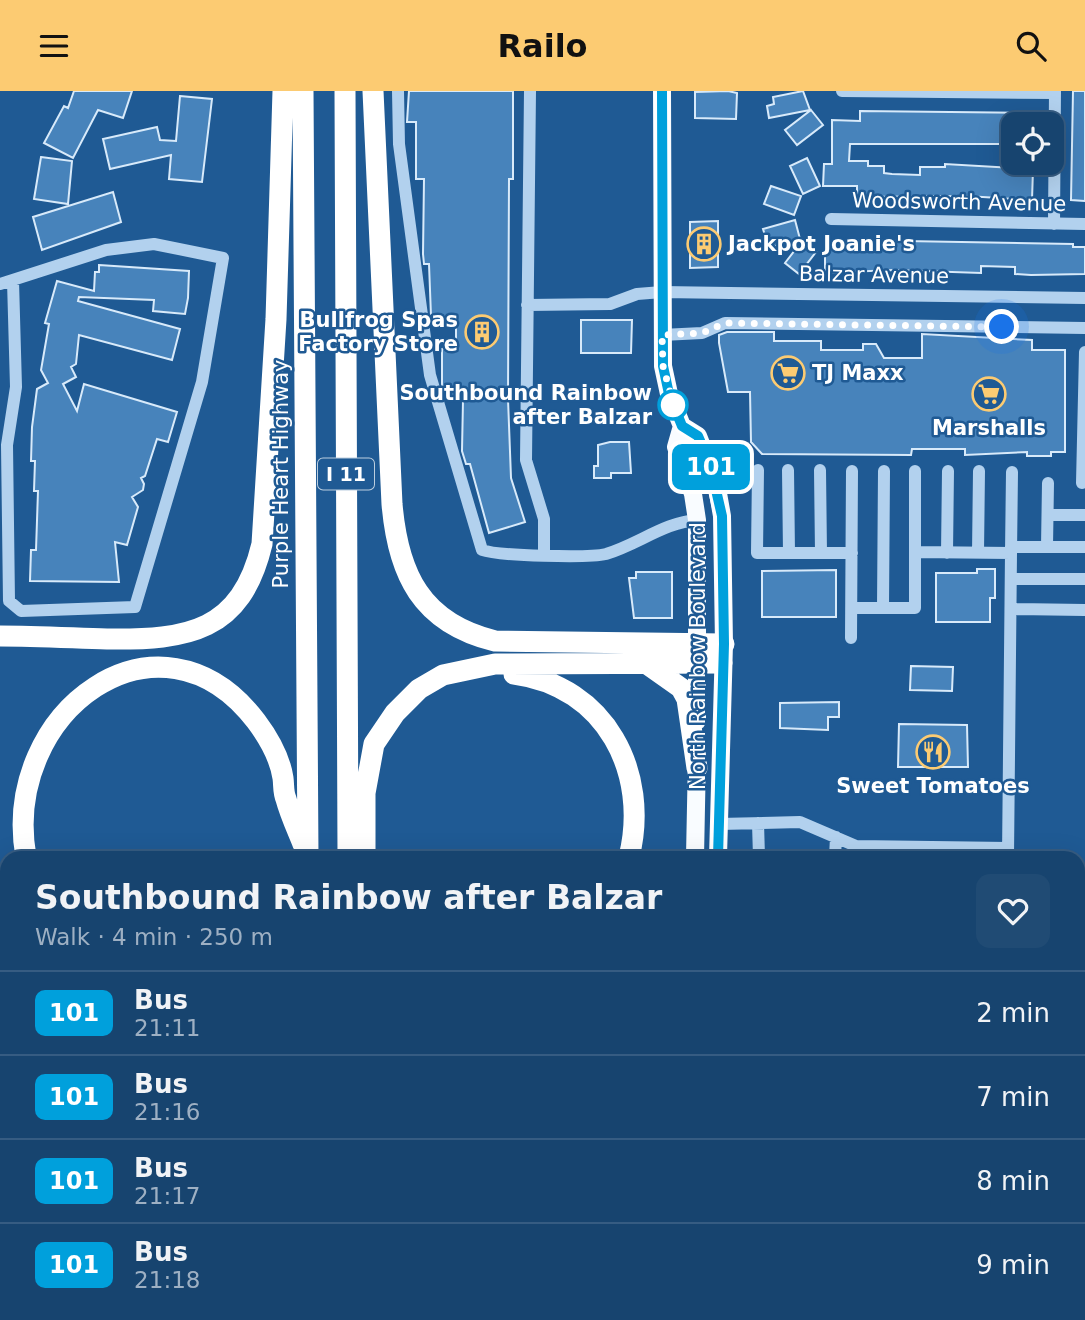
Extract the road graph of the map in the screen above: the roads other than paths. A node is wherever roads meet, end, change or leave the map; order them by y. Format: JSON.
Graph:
{"nodes":[{"id":1,"x":283,"y":91,"type":"edge"},
{"id":2,"x":303,"y":91,"type":"edge"},
{"id":3,"x":345,"y":91,"type":"edge"},
{"id":4,"x":373,"y":91,"type":"edge"},
{"id":5,"x":398,"y":91,"type":"edge"},
{"id":6,"x":530,"y":91,"type":"edge"},
{"id":7,"x":662,"y":91,"type":"edge"},
{"id":8,"x":842,"y":91,"type":"edge"},
{"id":9,"x":1055,"y":92,"type":"edge"},
{"id":10,"x":831,"y":219,"type":"dead end"},
{"id":11,"x":1054,"y":224,"type":"junction"},
{"id":12,"x":1085,"y":224,"type":"edge"},
{"id":13,"x":7,"y":282,"type":"edge"},
{"id":14,"x":662,"y":292,"type":"junction"},
{"id":15,"x":1085,"y":298,"type":"edge"},
{"id":16,"x":527,"y":305,"type":"junction"},
{"id":17,"x":1085,"y":328,"type":"edge"},
{"id":18,"x":662,"y":335,"type":"junction"},
{"id":19,"x":1085,"y":352,"type":"edge"},
{"id":20,"x":1084,"y":385,"type":"edge"},
{"id":21,"x":1084,"y":416,"type":"edge"},
{"id":22,"x":682,"y":426,"type":"junction"},
{"id":23,"x":1084,"y":448,"type":"edge"},
{"id":24,"x":758,"y":470,"type":"dead end"},
{"id":25,"x":788,"y":470,"type":"dead end"},
{"id":26,"x":820,"y":470,"type":"dead end"},
{"id":27,"x":852,"y":471,"type":"dead end"},
{"id":28,"x":884,"y":471,"type":"dead end"},
{"id":29,"x":915,"y":471,"type":"dead end"},
{"id":30,"x":948,"y":471,"type":"dead end"},
{"id":31,"x":979,"y":471,"type":"dead end"},
{"id":32,"x":1012,"y":472,"type":"dead end"},
{"id":33,"x":1048,"y":482,"type":"dead end"},
{"id":34,"x":1082,"y":483,"type":"dead end"},
{"id":35,"x":1048,"y":515,"type":"junction"},
{"id":36,"x":1085,"y":515,"type":"edge"},
{"id":37,"x":697,"y":520,"type":"junction"},
{"id":38,"x":1047,"y":547,"type":"junction"},
{"id":39,"x":1085,"y":547,"type":"edge"},
{"id":40,"x":1011,"y":550,"type":"junction"},
{"id":41,"x":915,"y":552,"type":"junction"},
{"id":42,"x":947,"y":552,"type":"junction"},
{"id":43,"x":789,"y":553,"type":"junction"},
{"id":44,"x":821,"y":553,"type":"junction"},
{"id":45,"x":852,"y":553,"type":"junction"},
{"id":46,"x":978,"y":553,"type":"junction"},
{"id":47,"x":544,"y":555,"type":"junction"},
{"id":48,"x":1011,"y":579,"type":"junction"},
{"id":49,"x":1085,"y":579,"type":"edge"},
{"id":50,"x":852,"y":608,"type":"junction"},
{"id":51,"x":883,"y":608,"type":"junction"},
{"id":52,"x":1011,"y":609,"type":"junction"},
{"id":53,"x":1085,"y":610,"type":"edge"},
{"id":54,"x":0,"y":619,"type":"edge"},
{"id":55,"x":0,"y":636,"type":"edge"},
{"id":56,"x":33,"y":636,"type":"junction"},
{"id":57,"x":851,"y":638,"type":"dead end"},
{"id":58,"x":697,"y":652,"type":"junction"},
{"id":59,"x":723,"y":654,"type":"junction"},
{"id":60,"x":647,"y":664,"type":"junction"},
{"id":61,"x":369,"y":765,"type":"junction"},
{"id":62,"x":697,"y":768,"type":"junction"},
{"id":63,"x":758,"y":823,"type":"junction"},
{"id":64,"x":719,"y":824,"type":"junction"},
{"id":65,"x":836,"y":837,"type":"junction"},
{"id":66,"x":24,"y":851,"type":"edge"},
{"id":67,"x":306,"y":851,"type":"edge"},
{"id":68,"x":308,"y":851,"type":"edge"},
{"id":69,"x":348,"y":851,"type":"edge"},
{"id":70,"x":365,"y":851,"type":"edge"},
{"id":71,"x":630,"y":851,"type":"edge"},
{"id":72,"x":695,"y":851,"type":"edge"},
{"id":73,"x":719,"y":851,"type":"edge"},
{"id":74,"x":758,"y":851,"type":"edge"},
{"id":75,"x":835,"y":851,"type":"edge"},
{"id":76,"x":857,"y":851,"type":"edge"},
{"id":77,"x":1008,"y":851,"type":"edge"}],
"edges":[{"from":1,"to":56,"type":"highway"},
{"from":2,"to":68,"type":"highway","name":"Purple Heart Highway","number":"I 11"},
{"from":3,"to":69,"type":"highway","number":"I 11"},
{"from":4,"to":58,"type":"highway"},
{"from":5,"to":47,"type":"street"},
{"from":6,"to":16,"type":"street"},
{"from":7,"to":14,"type":"main road","name":"North Rainbow Boulevard"},
{"from":8,"to":9,"type":"street"},
{"from":9,"to":11,"type":"street"},
{"from":10,"to":11,"type":"street","name":"Woodsworth Avenue"},
{"from":11,"to":12,"type":"street","name":"Woodsworth Avenue"},
{"from":13,"to":13,"type":"street"},
{"from":14,"to":15,"type":"street","name":"Balzar Avenue"},
{"from":14,"to":16,"type":"street","name":"Balzar Avenue"},
{"from":14,"to":18,"type":"main road","name":"North Rainbow Boulevard"},
{"from":16,"to":47,"type":"street"},
{"from":17,"to":18,"type":"street"},
{"from":18,"to":22,"type":"main road","name":"North Rainbow Boulevard"},
{"from":19,"to":20,"type":"street"},
{"from":20,"to":21,"type":"street"},
{"from":21,"to":23,"type":"street"},
{"from":22,"to":37,"type":"main road","name":"North Rainbow Boulevard"},
{"from":22,"to":59,"type":"main road","name":"North Rainbow Boulevard"},
{"from":23,"to":34,"type":"street"},
{"from":24,"to":43,"type":"street"},
{"from":25,"to":43,"type":"street"},
{"from":26,"to":44,"type":"street"},
{"from":27,"to":45,"type":"street"},
{"from":28,"to":51,"type":"street"},
{"from":29,"to":41,"type":"street"},
{"from":30,"to":42,"type":"street"},
{"from":31,"to":46,"type":"street"},
{"from":32,"to":40,"type":"street"},
{"from":33,"to":35,"type":"street"},
{"from":35,"to":36,"type":"street"},
{"from":35,"to":38,"type":"street"},
{"from":37,"to":47,"type":"street"},
{"from":37,"to":58,"type":"main road","name":"North Rainbow Boulevard"},
{"from":38,"to":39,"type":"street"},
{"from":38,"to":40,"type":"street"},
{"from":40,"to":46,"type":"street"},
{"from":40,"to":48,"type":"street"},
{"from":41,"to":42,"type":"street"},
{"from":41,"to":51,"type":"street"},
{"from":42,"to":46,"type":"street"},
{"from":43,"to":44,"type":"street"},
{"from":44,"to":45,"type":"street"},
{"from":45,"to":50,"type":"street"},
{"from":48,"to":49,"type":"street"},
{"from":48,"to":52,"type":"street"},
{"from":50,"to":51,"type":"street"},
{"from":50,"to":57,"type":"street"},
{"from":52,"to":53,"type":"street"},
{"from":52,"to":77,"type":"street"},
{"from":54,"to":56,"type":"highway"},
{"from":55,"to":56,"type":"highway"},
{"from":58,"to":59,"type":"highway"},
{"from":58,"to":60,"type":"highway"},
{"from":58,"to":62,"type":"main road","name":"North Rainbow Boulevard"},
{"from":59,"to":64,"type":"main road","name":"North Rainbow Boulevard"},
{"from":60,"to":61,"type":"highway"},
{"from":60,"to":62,"type":"highway"},
{"from":61,"to":70,"type":"highway"},
{"from":61,"to":71,"type":"highway"},
{"from":62,"to":72,"type":"main road","name":"North Rainbow Boulevard"},
{"from":63,"to":64,"type":"street"},
{"from":63,"to":65,"type":"street"},
{"from":63,"to":74,"type":"street"},
{"from":64,"to":73,"type":"main road","name":"North Rainbow Boulevard"},
{"from":65,"to":75,"type":"street"},
{"from":65,"to":76,"type":"street"},
{"from":66,"to":67,"type":"highway"}]}
